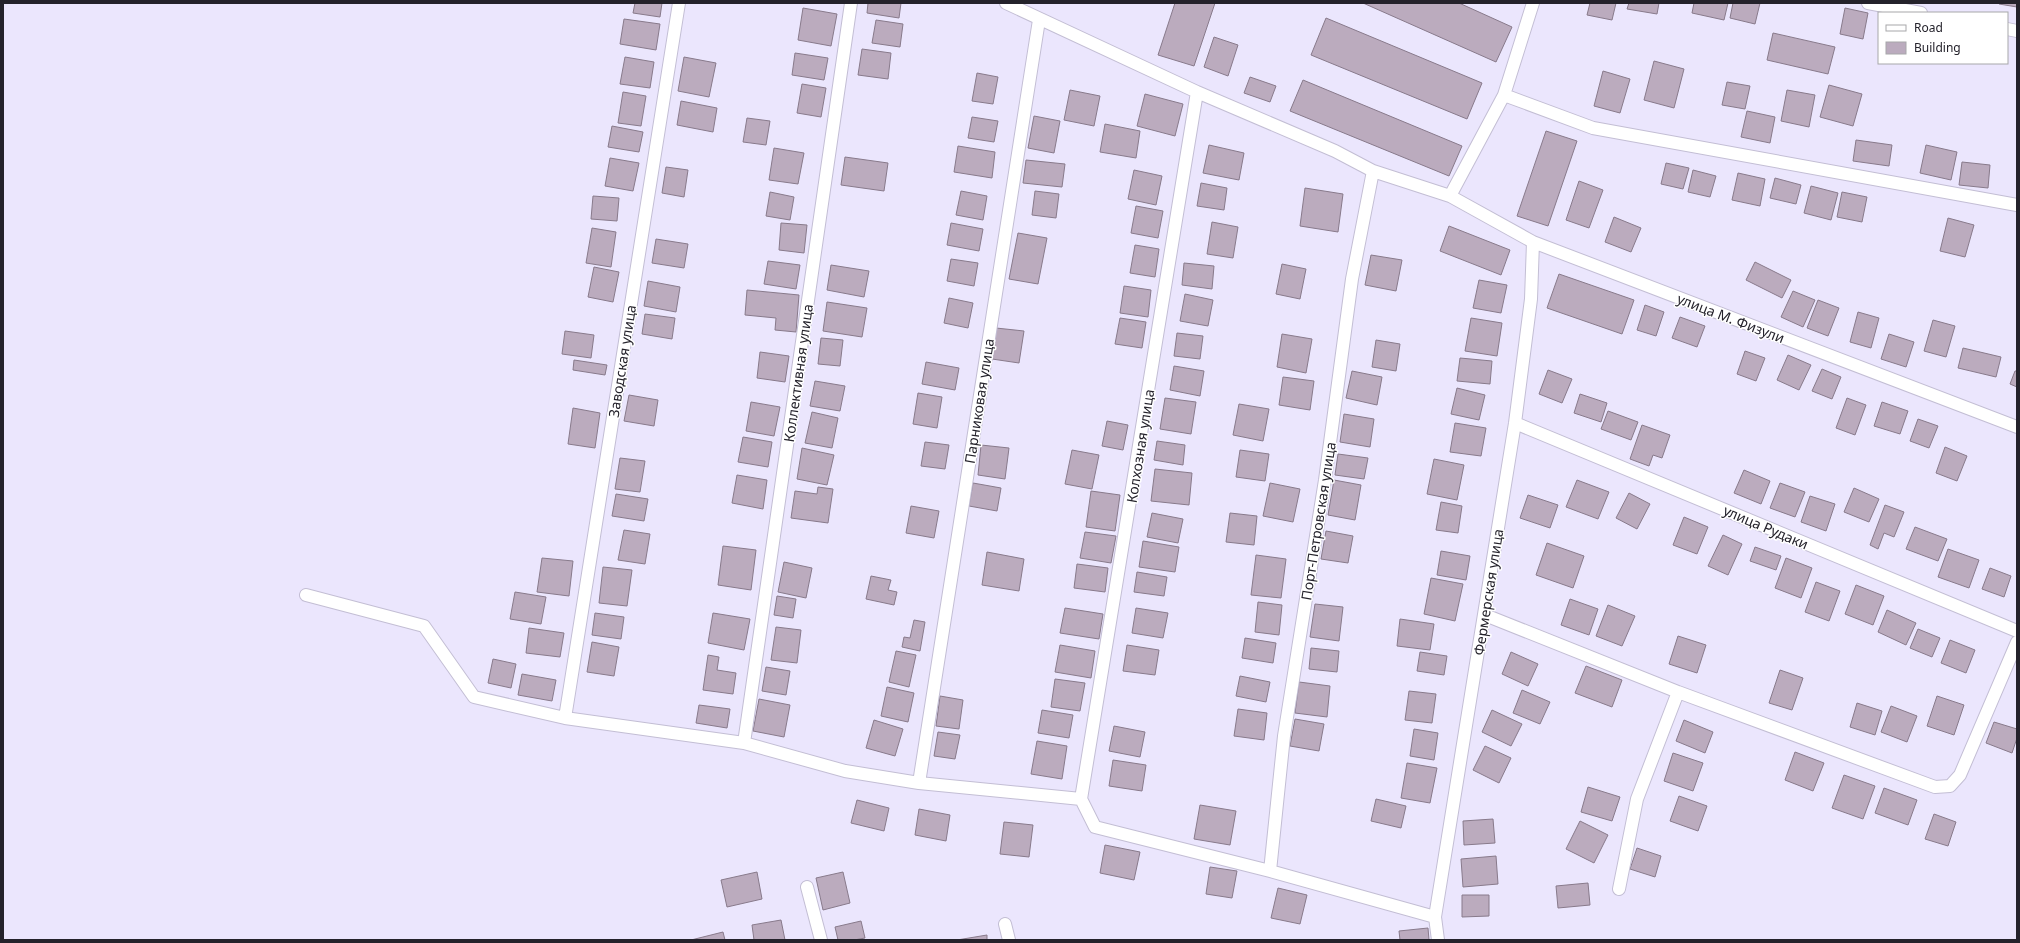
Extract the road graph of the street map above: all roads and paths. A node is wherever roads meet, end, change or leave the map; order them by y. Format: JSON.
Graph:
{"nodes":[{"id":1,"x":679,"y":3,"type":"edge"},
{"id":2,"x":851,"y":3,"type":"edge"},
{"id":3,"x":1006,"y":3,"type":"edge"},
{"id":4,"x":1533,"y":3,"type":"edge"},
{"id":5,"x":1868,"y":3,"type":"edge"},
{"id":6,"x":1916,"y":12,"type":"edge"},
{"id":7,"x":1039,"y":20,"type":"junction"},
{"id":8,"x":1197,"y":92,"type":"junction"},
{"id":9,"x":1504,"y":95,"type":"junction"},
{"id":10,"x":1373,"y":171,"type":"junction"},
{"id":11,"x":1450,"y":196,"type":"junction"},
{"id":12,"x":2017,"y":205,"type":"edge"},
{"id":13,"x":1533,"y":242,"type":"junction"},
{"id":14,"x":1515,"y":423,"type":"junction"},
{"id":15,"x":2017,"y":427,"type":"edge"},
{"id":16,"x":306,"y":595,"type":"dead end"},
{"id":17,"x":1485,"y":615,"type":"junction"},
{"id":18,"x":2017,"y":631,"type":"edge"},
{"id":19,"x":2017,"y":642,"type":"edge"},
{"id":20,"x":1678,"y":692,"type":"junction"},
{"id":21,"x":565,"y":718,"type":"junction"},
{"id":22,"x":744,"y":743,"type":"junction"},
{"id":23,"x":919,"y":783,"type":"junction"},
{"id":24,"x":1082,"y":800,"type":"junction"},
{"id":25,"x":1270,"y":871,"type":"junction"},
{"id":26,"x":807,"y":887,"type":"dead end"},
{"id":27,"x":1619,"y":889,"type":"dead end"},
{"id":28,"x":1435,"y":917,"type":"junction"},
{"id":29,"x":1005,"y":924,"type":"dead end"},
{"id":30,"x":821,"y":940,"type":"edge"},
{"id":31,"x":1009,"y":940,"type":"edge"},
{"id":32,"x":1438,"y":940,"type":"edge"}],
"edges":[{"from":1,"to":21,"type":"street","name":"Заводская улица"},
{"from":2,"to":22,"type":"street","name":"Коллективная улица"},
{"from":3,"to":7,"type":"street","name":"улица М. Физули"},
{"from":4,"to":9,"type":"street"},
{"from":5,"to":6,"type":"street"},
{"from":7,"to":8,"type":"street","name":"улица М. Физули"},
{"from":7,"to":23,"type":"street","name":"Парниковая улица"},
{"from":8,"to":10,"type":"street","name":"улица М. Физули"},
{"from":8,"to":24,"type":"street","name":"Колхозная улица"},
{"from":9,"to":11,"type":"street"},
{"from":9,"to":12,"type":"street"},
{"from":10,"to":11,"type":"street","name":"улица М. Физули"},
{"from":10,"to":25,"type":"street","name":"Порт-Петровская улица"},
{"from":11,"to":13,"type":"street","name":"улица М. Физули"},
{"from":13,"to":14,"type":"street","name":"Фермерская улица"},
{"from":13,"to":15,"type":"street","name":"улица М. Физули"},
{"from":14,"to":17,"type":"street","name":"Фермерская улица"},
{"from":14,"to":18,"type":"street","name":"улица Рудаки"},
{"from":16,"to":21,"type":"street"},
{"from":17,"to":20,"type":"street"},
{"from":17,"to":28,"type":"street","name":"Фермерская улица"},
{"from":19,"to":20,"type":"street"},
{"from":20,"to":27,"type":"street"},
{"from":21,"to":22,"type":"street"},
{"from":22,"to":23,"type":"street"},
{"from":23,"to":24,"type":"street"},
{"from":24,"to":25,"type":"street"},
{"from":25,"to":28,"type":"street"},
{"from":26,"to":30,"type":"street"},
{"from":28,"to":32,"type":"street","name":"Фермерская улица"},
{"from":29,"to":31,"type":"street"}]}
